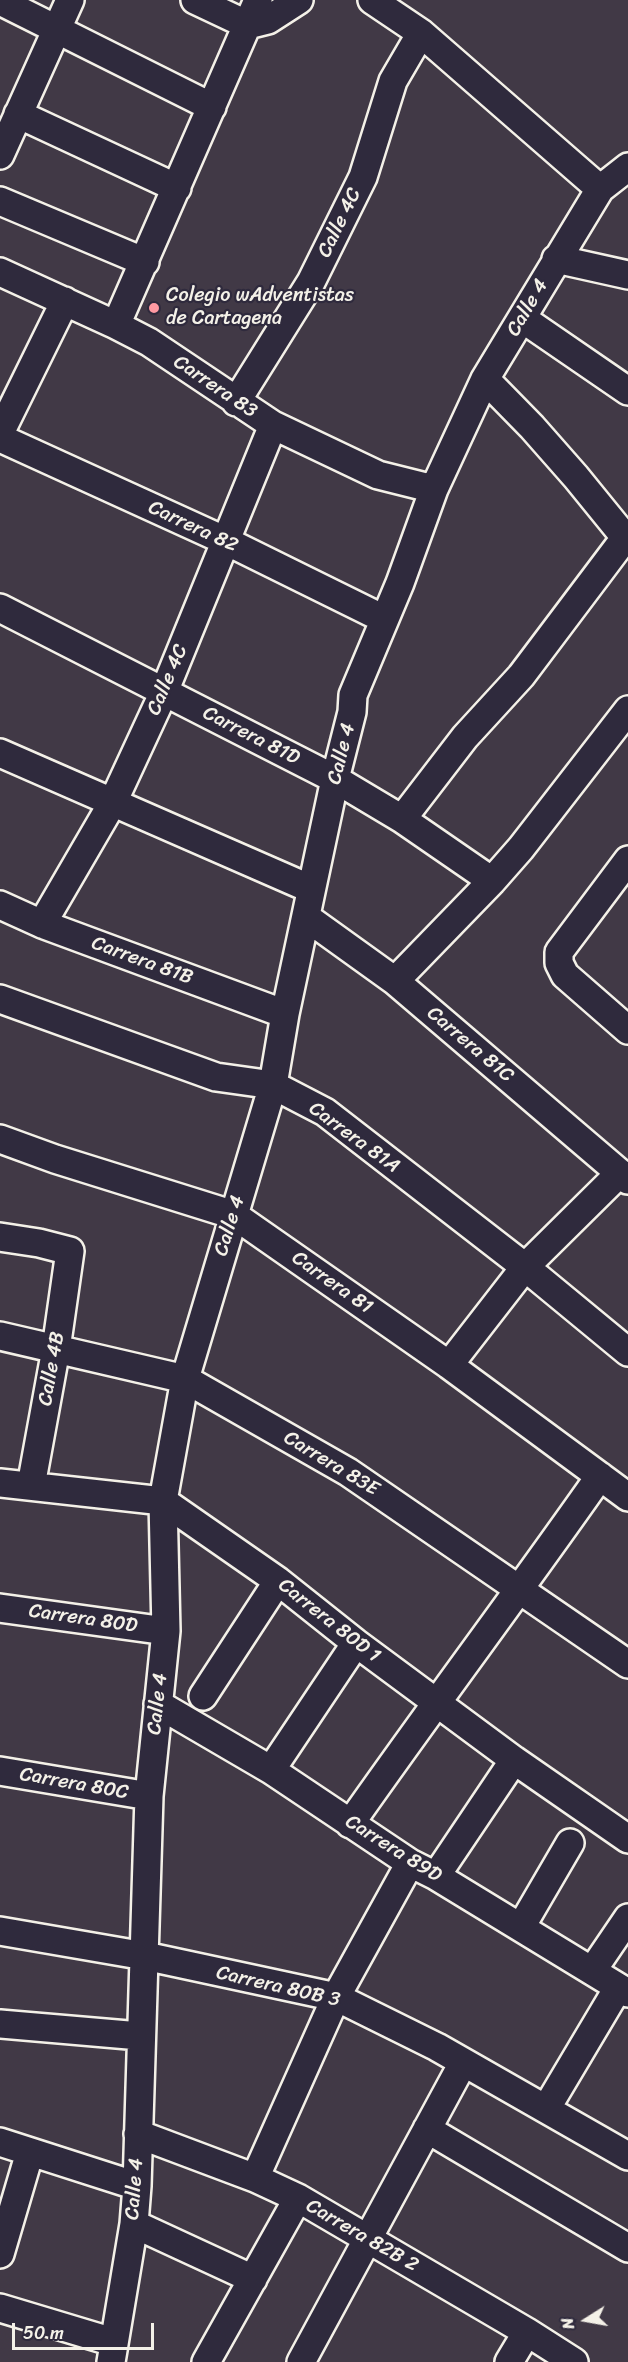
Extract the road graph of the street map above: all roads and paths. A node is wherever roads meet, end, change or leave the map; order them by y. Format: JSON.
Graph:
{"nodes":[{"id":1,"x":70,"y":0,"type":"edge"},
{"id":2,"x":195,"y":0,"type":"edge"},
{"id":3,"x":258,"y":0,"type":"edge"},
{"id":4,"x":299,"y":0,"type":"edge"},
{"id":5,"x":372,"y":0,"type":"edge"},
{"id":6,"x":0,"y":1,"type":"edge"},
{"id":7,"x":248,"y":25,"type":"junction"},
{"id":8,"x":57,"y":29,"type":"junction"},
{"id":9,"x":422,"y":33,"type":"junction"},
{"id":10,"x":212,"y":107,"type":"junction"},
{"id":11,"x":18,"y":114,"type":"junction"},
{"id":12,"x":0,"y":155,"type":"edge"},
{"id":13,"x":628,"y":167,"type":"edge"},
{"id":14,"x":177,"y":188,"type":"junction"},
{"id":15,"x":600,"y":189,"type":"junction"},
{"id":16,"x":0,"y":201,"type":"edge"},
{"id":17,"x":556,"y":259,"type":"junction"},
{"id":18,"x":145,"y":262,"type":"junction"},
{"id":19,"x":0,"y":272,"type":"edge"},
{"id":20,"x":628,"y":275,"type":"edge"},
{"id":21,"x":65,"y":301,"type":"junction"},
{"id":22,"x":523,"y":319,"type":"junction"},
{"id":23,"x":116,"y":325,"type":"junction"},
{"id":24,"x":485,"y":379,"type":"junction"},
{"id":25,"x":628,"y":391,"type":"edge"},
{"id":26,"x":236,"y":402,"type":"junction"},
{"id":27,"x":273,"y":425,"type":"junction"},
{"id":28,"x":0,"y":433,"type":"edge"},
{"id":29,"x":0,"y":438,"type":"edge"},
{"id":30,"x":434,"y":489,"type":"junction"},
{"id":31,"x":627,"y":539,"type":"edge"},
{"id":32,"x":226,"y":541,"type":"junction"},
{"id":33,"x":0,"y":608,"type":"edge"},
{"id":34,"x":384,"y":620,"type":"junction"},
{"id":35,"x":165,"y":692,"type":"junction"},
{"id":36,"x":628,"y":710,"type":"edge"},
{"id":37,"x":0,"y":753,"type":"edge"},
{"id":38,"x":335,"y":779,"type":"junction"},
{"id":39,"x":113,"y":802,"type":"junction"},
{"id":40,"x":402,"y":819,"type":"junction"},
{"id":41,"x":628,"y":860,"type":"edge"},
{"id":42,"x":492,"y":881,"type":"junction"},
{"id":43,"x":311,"y":889,"type":"junction"},
{"id":44,"x":0,"y":905,"type":"edge"},
{"id":45,"x":306,"y":917,"type":"junction"},
{"id":46,"x":42,"y":924,"type":"junction"},
{"id":47,"x":395,"y":981,"type":"junction"},
{"id":48,"x":0,"y":999,"type":"edge"},
{"id":49,"x":285,"y":1014,"type":"junction"},
{"id":50,"x":628,"y":1029,"type":"edge"},
{"id":51,"x":273,"y":1085,"type":"junction"},
{"id":52,"x":0,"y":1139,"type":"edge"},
{"id":53,"x":624,"y":1176,"type":"edge"},
{"id":54,"x":234,"y":1215,"type":"junction"},
{"id":55,"x":0,"y":1237,"type":"edge"},
{"id":56,"x":525,"y":1267,"type":"junction"},
{"id":57,"x":0,"y":1336,"type":"edge"},
{"id":58,"x":56,"y":1349,"type":"junction"},
{"id":59,"x":628,"y":1353,"type":"edge"},
{"id":60,"x":449,"y":1365,"type":"junction"},
{"id":61,"x":185,"y":1379,"type":"junction"},
{"id":62,"x":600,"y":1476,"type":"junction"},
{"id":63,"x":0,"y":1483,"type":"edge"},
{"id":64,"x":31,"y":1486,"type":"junction"},
{"id":65,"x":628,"y":1497,"type":"edge"},
{"id":66,"x":163,"y":1501,"type":"junction"},
{"id":67,"x":278,"y":1581,"type":"junction"},
{"id":68,"x":519,"y":1590,"type":"junction"},
{"id":69,"x":0,"y":1608,"type":"edge"},
{"id":70,"x":166,"y":1631,"type":"junction"},
{"id":71,"x":356,"y":1643,"type":"junction"},
{"id":72,"x":628,"y":1664,"type":"edge"},
{"id":73,"x":203,"y":1696,"type":"dead end"},
{"id":74,"x":436,"y":1701,"type":"junction"},
{"id":75,"x":158,"y":1704,"type":"junction"},
{"id":76,"x":514,"y":1760,"type":"junction"},
{"id":77,"x":271,"y":1770,"type":"junction"},
{"id":78,"x":0,"y":1771,"type":"edge"},
{"id":79,"x":148,"y":1796,"type":"junction"},
{"id":80,"x":350,"y":1824,"type":"junction"},
{"id":81,"x":628,"y":1839,"type":"edge"},
{"id":82,"x":570,"y":1843,"type":"dead end"},
{"id":83,"x":410,"y":1863,"type":"junction"},
{"id":84,"x":436,"y":1876,"type":"junction"},
{"id":85,"x":628,"y":1918,"type":"edge"},
{"id":86,"x":521,"y":1927,"type":"junction"},
{"id":87,"x":0,"y":1931,"type":"edge"},
{"id":88,"x":145,"y":1956,"type":"junction"},
{"id":89,"x":592,"y":1971,"type":"junction"},
{"id":90,"x":623,"y":1990,"type":"edge"},
{"id":91,"x":336,"y":1998,"type":"junction"},
{"id":92,"x":0,"y":2024,"type":"edge"},
{"id":93,"x":140,"y":2036,"type":"junction"},
{"id":94,"x":464,"y":2063,"type":"junction"},
{"id":95,"x":546,"y":2109,"type":"junction"},
{"id":96,"x":427,"y":2129,"type":"junction"},
{"id":97,"x":138,"y":2134,"type":"junction"},
{"id":98,"x":0,"y":2142,"type":"edge"},
{"id":99,"x":30,"y":2152,"type":"junction"},
{"id":100,"x":628,"y":2156,"type":"edge"},
{"id":101,"x":255,"y":2178,"type":"junction"},
{"id":102,"x":136,"y":2186,"type":"junction"},
{"id":103,"x":298,"y":2198,"type":"junction"},
{"id":104,"x":134,"y":2224,"type":"junction"},
{"id":105,"x":368,"y":2240,"type":"junction"},
{"id":106,"x":628,"y":2248,"type":"edge"},
{"id":107,"x":0,"y":2254,"type":"edge"},
{"id":108,"x":253,"y":2279,"type":"junction"},
{"id":109,"x":0,"y":2308,"type":"edge"},
{"id":110,"x":527,"y":2332,"type":"junction"},
{"id":111,"x":112,"y":2352,"type":"edge"},
{"id":112,"x":206,"y":2362,"type":"edge"},
{"id":113,"x":302,"y":2362,"type":"edge"},
{"id":114,"x":509,"y":2362,"type":"edge"},
{"id":115,"x":574,"y":2362,"type":"edge"}],
"edges":[{"from":1,"to":8,"type":"street"},
{"from":2,"to":7,"type":"street"},
{"from":3,"to":7,"type":"street"},
{"from":4,"to":7,"type":"street"},
{"from":5,"to":9,"type":"street"},
{"from":6,"to":8,"type":"street"},
{"from":7,"to":10,"type":"street"},
{"from":8,"to":10,"type":"street"},
{"from":8,"to":11,"type":"street"},
{"from":9,"to":15,"type":"street"},
{"from":9,"to":26,"type":"street","name":"Calle 4C"},
{"from":10,"to":14,"type":"street"},
{"from":11,"to":12,"type":"street"},
{"from":11,"to":14,"type":"street"},
{"from":13,"to":15,"type":"street","name":"Calle 4"},
{"from":14,"to":18,"type":"street"},
{"from":15,"to":17,"type":"street","name":"Calle 4"},
{"from":16,"to":18,"type":"street"},
{"from":17,"to":20,"type":"street"},
{"from":17,"to":22,"type":"street","name":"Calle 4"},
{"from":18,"to":23,"type":"street"},
{"from":19,"to":21,"type":"street","name":"Carrera 83"},
{"from":21,"to":23,"type":"street","name":"Carrera 83"},
{"from":21,"to":28,"type":"street"},
{"from":22,"to":24,"type":"street","name":"Calle 4"},
{"from":22,"to":25,"type":"street"},
{"from":23,"to":26,"type":"street","name":"Carrera 83"},
{"from":24,"to":30,"type":"street","name":"Calle 4"},
{"from":24,"to":31,"type":"street"},
{"from":26,"to":27,"type":"street","name":"Carrera 83"},
{"from":27,"to":30,"type":"street","name":"Carrera 83"},
{"from":27,"to":32,"type":"street","name":"Calle 4C"},
{"from":29,"to":32,"type":"street","name":"Carrera 82"},
{"from":30,"to":34,"type":"street","name":"Calle 4"},
{"from":31,"to":40,"type":"street"},
{"from":32,"to":34,"type":"street","name":"Carrera 82"},
{"from":32,"to":35,"type":"street","name":"Calle 4C"},
{"from":33,"to":35,"type":"street","name":"Carrera 81D"},
{"from":34,"to":38,"type":"street","name":"Calle 4"},
{"from":35,"to":38,"type":"street","name":"Carrera 81D"},
{"from":35,"to":39,"type":"street","name":"Calle 4C"},
{"from":36,"to":42,"type":"street"},
{"from":37,"to":39,"type":"street"},
{"from":38,"to":40,"type":"street","name":"Carrera 81D"},
{"from":38,"to":43,"type":"street","name":"Calle 4"},
{"from":39,"to":43,"type":"street"},
{"from":39,"to":46,"type":"street","name":"Calle 4C"},
{"from":40,"to":42,"type":"street","name":"Carrera 81D"},
{"from":41,"to":50,"type":"street"},
{"from":42,"to":47,"type":"street"},
{"from":43,"to":45,"type":"street","name":"Calle 4"},
{"from":44,"to":46,"type":"street","name":"Carrera 81B"},
{"from":45,"to":47,"type":"street","name":"Carrera 81C"},
{"from":45,"to":49,"type":"street","name":"Calle 4"},
{"from":46,"to":49,"type":"street","name":"Carrera 81B"},
{"from":47,"to":53,"type":"street","name":"Carrera 81C"},
{"from":48,"to":51,"type":"street","name":"Carrera 81A"},
{"from":49,"to":51,"type":"street","name":"Calle 4"},
{"from":51,"to":54,"type":"street","name":"Calle 4"},
{"from":51,"to":56,"type":"street","name":"Carrera 81A"},
{"from":52,"to":54,"type":"street","name":"Carrera 81"},
{"from":53,"to":56,"type":"street"},
{"from":54,"to":60,"type":"street","name":"Carrera 81"},
{"from":54,"to":61,"type":"street","name":"Calle 4"},
{"from":55,"to":58,"type":"street","name":"Calle 4B"},
{"from":56,"to":59,"type":"street","name":"Carrera 81A"},
{"from":56,"to":60,"type":"street"},
{"from":57,"to":58,"type":"street","name":"Carrera 83E"},
{"from":58,"to":61,"type":"street","name":"Carrera 83E"},
{"from":58,"to":64,"type":"street","name":"Calle 4B"},
{"from":60,"to":62,"type":"street","name":"Carrera 81"},
{"from":61,"to":66,"type":"street","name":"Calle 4"},
{"from":61,"to":68,"type":"street","name":"Carrera 83E"},
{"from":62,"to":65,"type":"street","name":"Carrera 81"},
{"from":62,"to":68,"type":"street"},
{"from":63,"to":64,"type":"street","name":"Carrera 80D 1"},
{"from":64,"to":66,"type":"street","name":"Carrera 80D 1"},
{"from":66,"to":67,"type":"street","name":"Carrera 80D 1"},
{"from":66,"to":70,"type":"street","name":"Calle 4"},
{"from":67,"to":71,"type":"street","name":"Carrera 80D 1"},
{"from":67,"to":73,"type":"street"},
{"from":68,"to":72,"type":"street","name":"Carrera 83E"},
{"from":68,"to":74,"type":"street"},
{"from":69,"to":70,"type":"street","name":"Carrera 80D"},
{"from":70,"to":75,"type":"street","name":"Calle 4"},
{"from":71,"to":74,"type":"street","name":"Carrera 80D 1"},
{"from":71,"to":77,"type":"street"},
{"from":74,"to":76,"type":"street","name":"Carrera 80D 1"},
{"from":74,"to":80,"type":"street"},
{"from":75,"to":77,"type":"street","name":"Carrera 89D"},
{"from":75,"to":79,"type":"street","name":"Calle 4"},
{"from":76,"to":81,"type":"street","name":"Carrera 80D 1"},
{"from":76,"to":84,"type":"street"},
{"from":77,"to":80,"type":"street","name":"Carrera 89D"},
{"from":78,"to":79,"type":"street","name":"Carrera 80C"},
{"from":79,"to":88,"type":"street","name":"Calle 4"},
{"from":80,"to":83,"type":"street","name":"Carrera 89D"},
{"from":82,"to":86,"type":"street"},
{"from":83,"to":84,"type":"street","name":"Carrera 89D"},
{"from":83,"to":91,"type":"street"},
{"from":84,"to":86,"type":"street","name":"Carrera 89D"},
{"from":85,"to":89,"type":"street"},
{"from":86,"to":89,"type":"street","name":"Carrera 89D"},
{"from":87,"to":88,"type":"street","name":"Carrera 80B 3"},
{"from":88,"to":91,"type":"street","name":"Carrera 80B 3"},
{"from":88,"to":93,"type":"street","name":"Calle 4"},
{"from":89,"to":90,"type":"street","name":"Carrera 89D"},
{"from":90,"to":95,"type":"street"},
{"from":91,"to":94,"type":"street","name":"Carrera 80B 3"},
{"from":91,"to":101,"type":"street"},
{"from":92,"to":93,"type":"street"},
{"from":93,"to":97,"type":"street","name":"Calle 4"},
{"from":94,"to":95,"type":"street","name":"Carrera 80B 3"},
{"from":94,"to":96,"type":"street"},
{"from":95,"to":100,"type":"street","name":"Carrera 80B 3"},
{"from":96,"to":105,"type":"street"},
{"from":96,"to":106,"type":"street"},
{"from":97,"to":101,"type":"street","name":"Carrera 82B 2"},
{"from":97,"to":102,"type":"street","name":"Calle 4"},
{"from":98,"to":99,"type":"street"},
{"from":99,"to":102,"type":"street"},
{"from":99,"to":107,"type":"street"},
{"from":101,"to":103,"type":"street","name":"Carrera 82B 2"},
{"from":102,"to":104,"type":"street","name":"Calle 4"},
{"from":103,"to":105,"type":"street","name":"Carrera 82B 2"},
{"from":103,"to":108,"type":"street"},
{"from":104,"to":108,"type":"street"},
{"from":104,"to":111,"type":"street","name":"Calle 4"},
{"from":105,"to":110,"type":"street","name":"Carrera 82B 2"},
{"from":105,"to":113,"type":"street"},
{"from":108,"to":112,"type":"street"},
{"from":109,"to":111,"type":"street"},
{"from":110,"to":114,"type":"street"},
{"from":110,"to":115,"type":"street","name":"Carrera 82B 2"}]}
